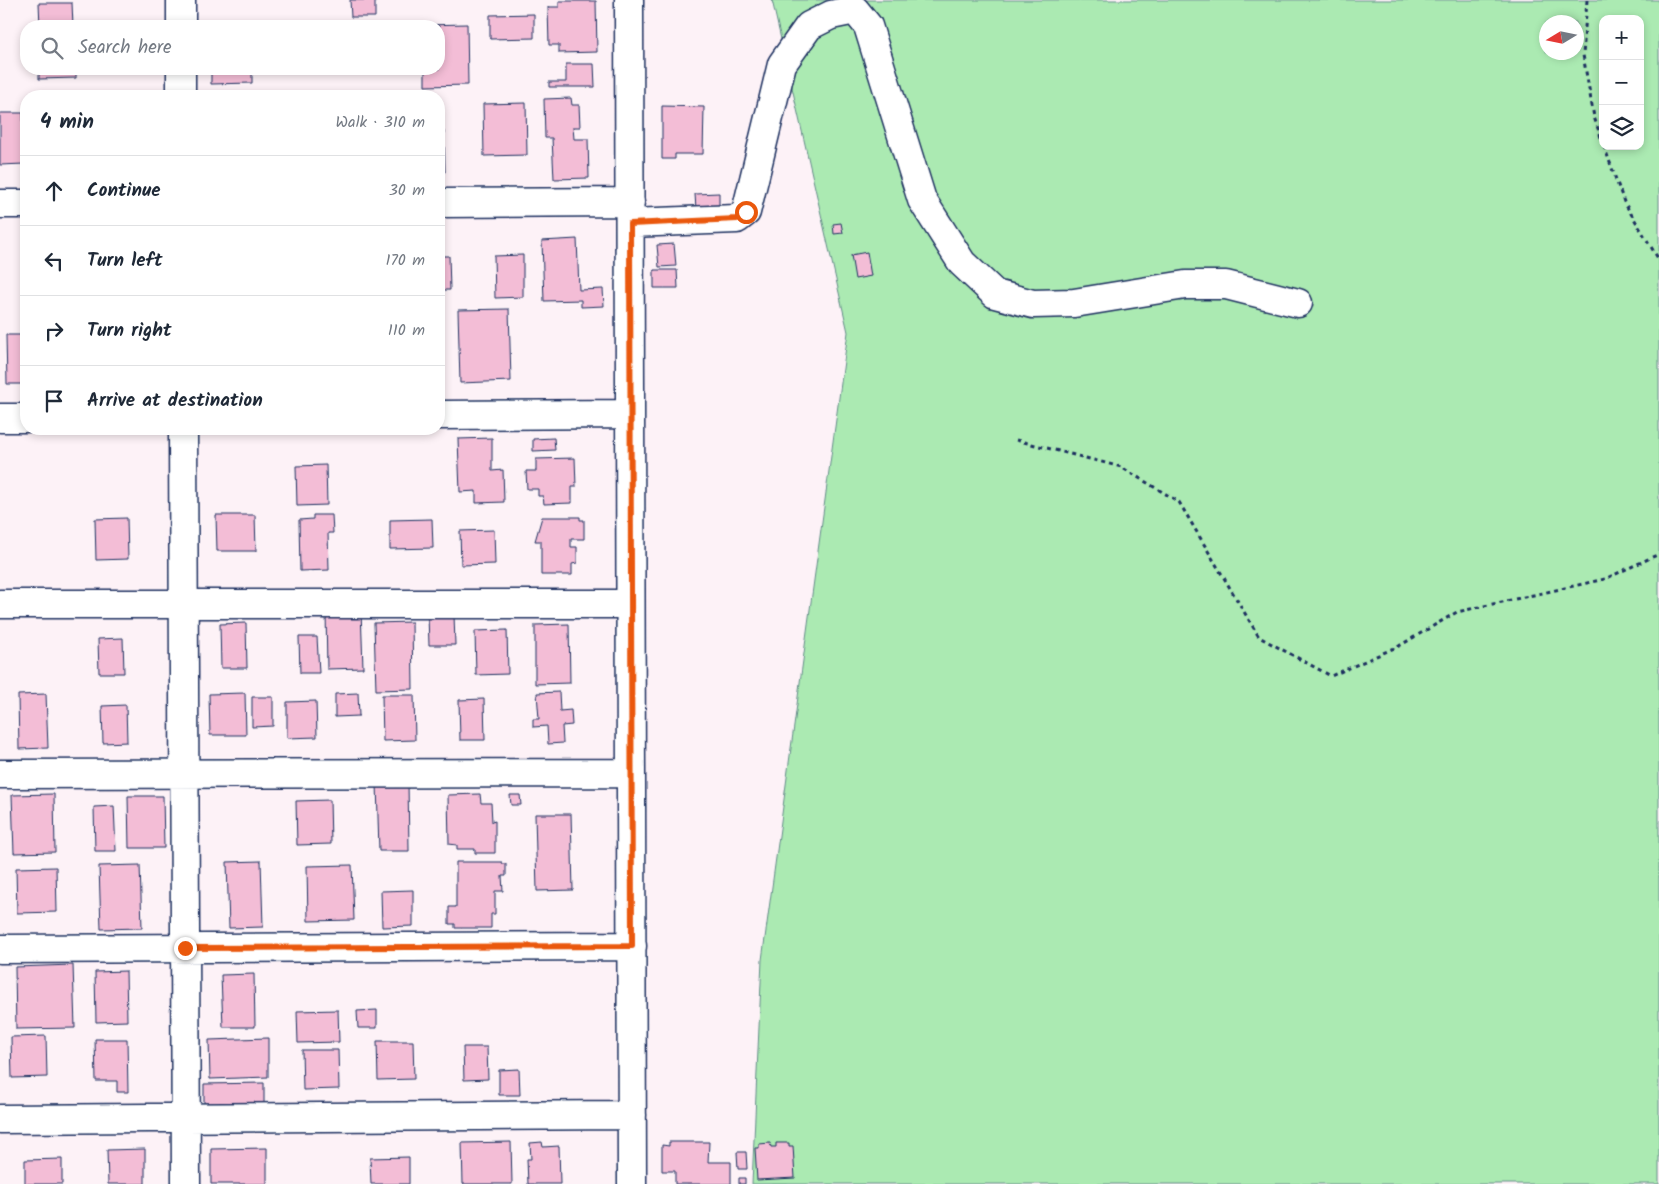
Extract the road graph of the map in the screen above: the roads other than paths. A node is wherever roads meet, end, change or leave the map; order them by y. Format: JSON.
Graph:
{"nodes":[{"id":1,"x":181,"y":0,"type":"edge"},
{"id":2,"x":629,"y":0,"type":"edge"},
{"id":3,"x":181,"y":20,"type":"edge"},
{"id":4,"x":181,"y":75,"type":"edge"},
{"id":5,"x":182,"y":90,"type":"edge"},
{"id":6,"x":445,"y":203,"type":"edge"},
{"id":7,"x":0,"y":204,"type":"edge"},
{"id":8,"x":20,"y":204,"type":"edge"},
{"id":9,"x":630,"y":213,"type":"junction"},
{"id":10,"x":1298,"y":303,"type":"dead end"},
{"id":11,"x":630,"y":414,"type":"junction"},
{"id":12,"x":445,"y":415,"type":"edge"},
{"id":13,"x":0,"y":418,"type":"edge"},
{"id":14,"x":20,"y":418,"type":"edge"},
{"id":15,"x":183,"y":435,"type":"edge"},
{"id":16,"x":0,"y":604,"type":"edge"},
{"id":17,"x":184,"y":604,"type":"junction"},
{"id":18,"x":630,"y":604,"type":"junction"},
{"id":19,"x":631,"y":773,"type":"junction"},
{"id":20,"x":0,"y":774,"type":"edge"},
{"id":21,"x":184,"y":774,"type":"junction"},
{"id":22,"x":632,"y":946,"type":"junction"},
{"id":23,"x":185,"y":948,"type":"junction"},
{"id":24,"x":0,"y":949,"type":"edge"},
{"id":25,"x":632,"y":1115,"type":"junction"},
{"id":26,"x":186,"y":1118,"type":"junction"},
{"id":27,"x":0,"y":1119,"type":"edge"},
{"id":28,"x":186,"y":1184,"type":"edge"},
{"id":29,"x":632,"y":1184,"type":"edge"}],
"edges":[{"from":1,"to":3,"type":"street"},
{"from":2,"to":9,"type":"street"},
{"from":4,"to":5,"type":"street"},
{"from":6,"to":9,"type":"street"},
{"from":7,"to":8,"type":"street"},
{"from":9,"to":10,"type":"street"},
{"from":9,"to":11,"type":"street"},
{"from":11,"to":12,"type":"street"},
{"from":11,"to":18,"type":"street"},
{"from":13,"to":14,"type":"street"},
{"from":15,"to":17,"type":"street"},
{"from":16,"to":17,"type":"street"},
{"from":17,"to":18,"type":"street"},
{"from":17,"to":21,"type":"street"},
{"from":18,"to":19,"type":"street"},
{"from":19,"to":21,"type":"street"},
{"from":19,"to":22,"type":"street"},
{"from":20,"to":21,"type":"street"},
{"from":21,"to":23,"type":"street"},
{"from":22,"to":23,"type":"street"},
{"from":22,"to":25,"type":"street"},
{"from":23,"to":24,"type":"street"},
{"from":23,"to":26,"type":"street"},
{"from":25,"to":26,"type":"street"},
{"from":25,"to":29,"type":"street"},
{"from":26,"to":27,"type":"street"},
{"from":26,"to":28,"type":"street"}]}
